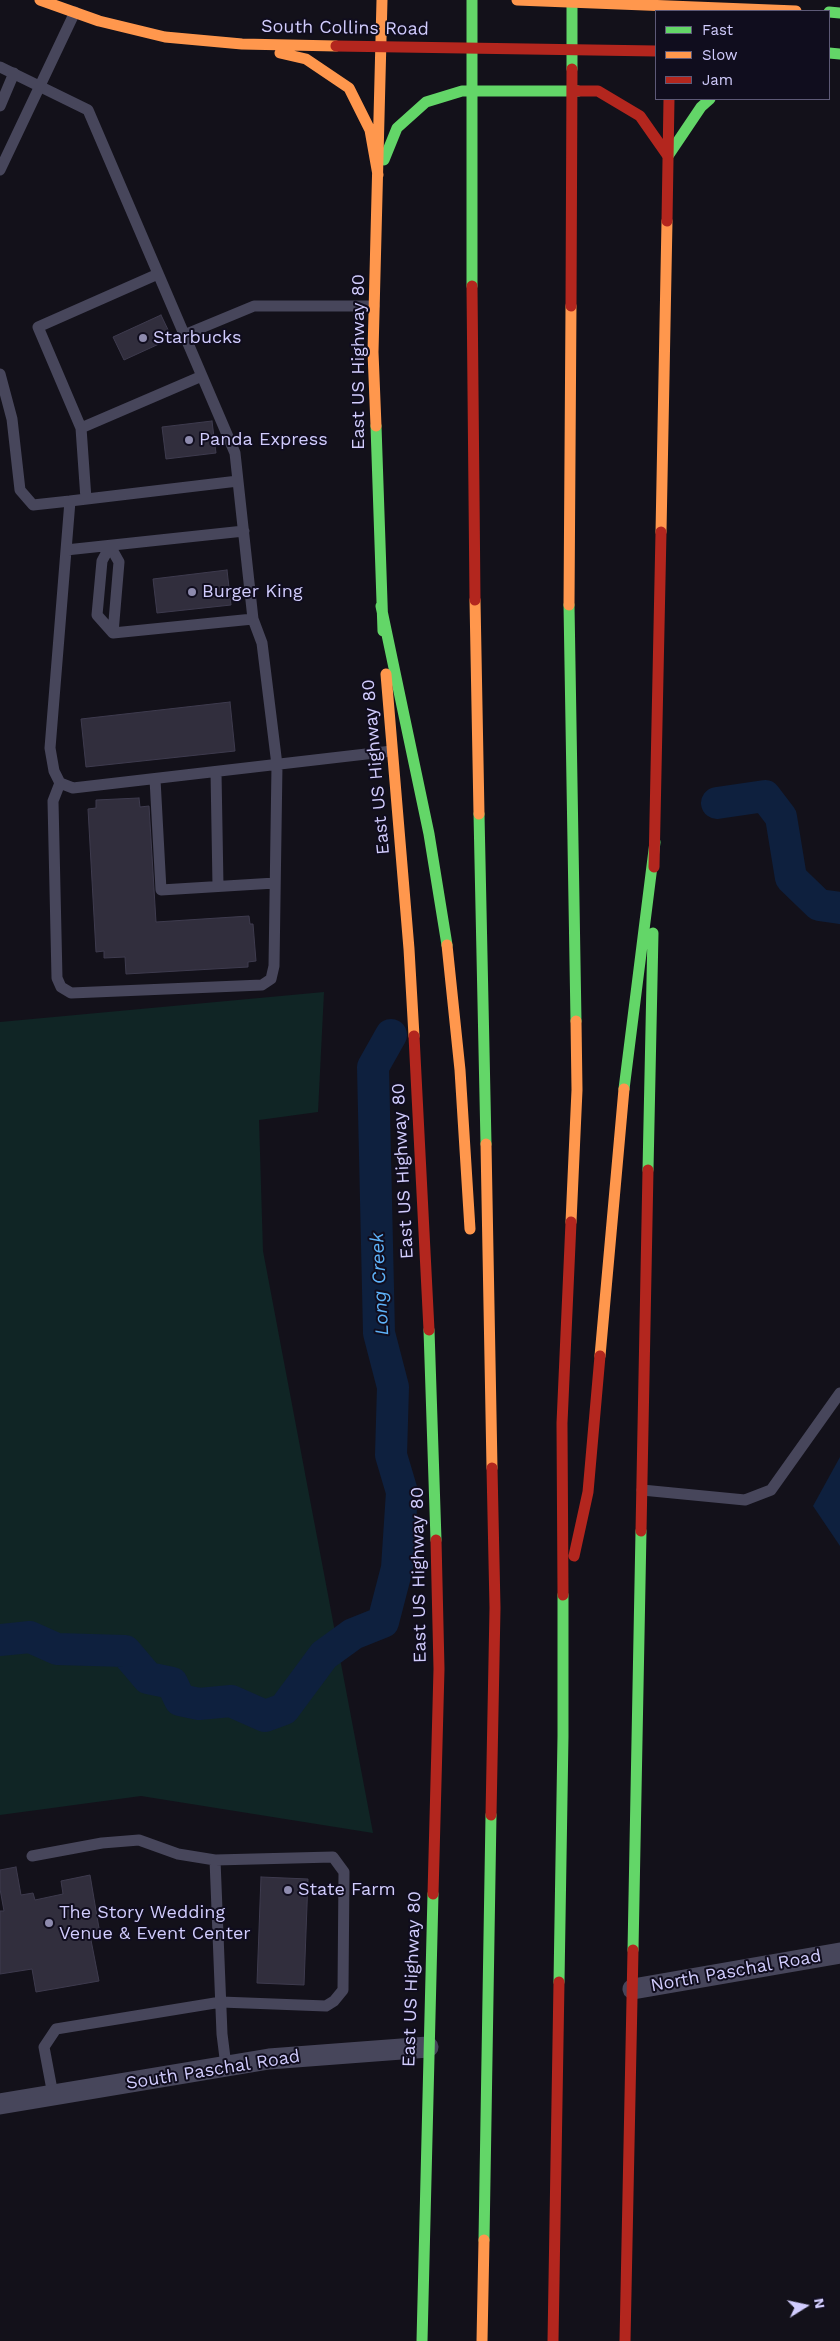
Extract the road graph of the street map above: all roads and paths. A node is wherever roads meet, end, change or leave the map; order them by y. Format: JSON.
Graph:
{"nodes":[{"id":1,"x":40,"y":0,"type":"edge"},
{"id":2,"x":382,"y":0,"type":"edge"},
{"id":3,"x":472,"y":0,"type":"edge"},
{"id":4,"x":517,"y":0,"type":"edge"},
{"id":5,"x":572,"y":0,"type":"edge"},
{"id":6,"x":773,"y":0,"type":"edge"},
{"id":7,"x":670,"y":6,"type":"edge"},
{"id":8,"x":770,"y":10,"type":"edge"},
{"id":9,"x":793,"y":10,"type":"edge"},
{"id":10,"x":75,"y":12,"type":"junction"},
{"id":11,"x":242,"y":44,"type":"junction"},
{"id":12,"x":382,"y":46,"type":"junction"},
{"id":13,"x":655,"y":51,"type":"edge"},
{"id":14,"x":0,"y":67,"type":"edge"},
{"id":15,"x":14,"y":73,"type":"junction"},
{"id":16,"x":40,"y":85,"type":"junction"},
{"id":17,"x":669,"y":100,"type":"edge"},
{"id":18,"x":709,"y":100,"type":"edge"},
{"id":19,"x":0,"y":106,"type":"edge"},
{"id":20,"x":668,"y":156,"type":"junction"},
{"id":21,"x":0,"y":170,"type":"edge"},
{"id":22,"x":378,"y":175,"type":"junction"},
{"id":23,"x":158,"y":274,"type":"junction"},
{"id":24,"x":375,"y":306,"type":"junction"},
{"id":25,"x":184,"y":335,"type":"junction"},
{"id":26,"x":0,"y":374,"type":"edge"},
{"id":27,"x":202,"y":376,"type":"junction"},
{"id":28,"x":81,"y":428,"type":"junction"},
{"id":29,"x":238,"y":481,"type":"junction"},
{"id":30,"x":86,"y":499,"type":"junction"},
{"id":31,"x":70,"y":501,"type":"junction"},
{"id":32,"x":244,"y":531,"type":"junction"},
{"id":33,"x":110,"y":546,"type":"junction"},
{"id":34,"x":66,"y":550,"type":"junction"},
{"id":35,"x":381,"y":606,"type":"junction"},
{"id":36,"x":253,"y":618,"type":"junction"},
{"id":37,"x":113,"y":633,"type":"junction"},
{"id":38,"x":392,"y":751,"type":"junction"},
{"id":39,"x":277,"y":765,"type":"junction"},
{"id":40,"x":216,"y":772,"type":"junction"},
{"id":41,"x":155,"y":779,"type":"junction"},
{"id":42,"x":60,"y":783,"type":"junction"},
{"id":43,"x":654,"y":842,"type":"junction"},
{"id":44,"x":275,"y":883,"type":"junction"},
{"id":45,"x":218,"y":886,"type":"junction"},
{"id":46,"x":470,"y":1239,"type":"dead end"},
{"id":47,"x":478,"y":1367,"type":"dead end"},
{"id":48,"x":840,"y":1393,"type":"edge"},
{"id":49,"x":642,"y":1490,"type":"junction"},
{"id":50,"x":495,"y":1608,"type":"junction"},
{"id":51,"x":562,"y":1609,"type":"junction"},
{"id":52,"x":32,"y":1856,"type":"dead end"},
{"id":53,"x":215,"y":1860,"type":"junction"},
{"id":54,"x":840,"y":1953,"type":"edge"},
{"id":55,"x":633,"y":1989,"type":"junction"},
{"id":56,"x":221,"y":2002,"type":"junction"},
{"id":57,"x":428,"y":2047,"type":"junction"},
{"id":58,"x":226,"y":2066,"type":"junction"},
{"id":59,"x":53,"y":2095,"type":"junction"},
{"id":60,"x":0,"y":2104,"type":"edge"},
{"id":61,"x":422,"y":2341,"type":"edge"},
{"id":62,"x":482,"y":2341,"type":"edge"},
{"id":63,"x":553,"y":2341,"type":"edge"},
{"id":64,"x":625,"y":2341,"type":"edge"}],
"edges":[{"from":1,"to":10,"type":"main road","name":"South Collins Road"},
{"from":2,"to":12,"type":"main road","name":"East US Highway 80"},
{"from":3,"to":50,"type":"main road"},
{"from":4,"to":7,"type":"main road"},
{"from":5,"to":51,"type":"main road"},
{"from":6,"to":9,"type":"main road"},
{"from":7,"to":8,"type":"main road"},
{"from":10,"to":11,"type":"main road","name":"South Collins Road"},
{"from":10,"to":16,"type":"lane"},
{"from":11,"to":12,"type":"main road","name":"South Collins Road"},
{"from":11,"to":22,"type":"main road"},
{"from":12,"to":13,"type":"main road","name":"South Collins Road"},
{"from":12,"to":22,"type":"main road","name":"East US Highway 80"},
{"from":14,"to":15,"type":"lane"},
{"from":15,"to":16,"type":"lane"},
{"from":15,"to":19,"type":"lane"},
{"from":16,"to":21,"type":"lane"},
{"from":16,"to":23,"type":"lane"},
{"from":17,"to":20,"type":"main road"},
{"from":18,"to":20,"type":"main road"},
{"from":20,"to":22,"type":"main road"},
{"from":20,"to":43,"type":"main road"},
{"from":22,"to":24,"type":"main road","name":"East US Highway 80"},
{"from":23,"to":25,"type":"lane"},
{"from":23,"to":28,"type":"lane"},
{"from":24,"to":25,"type":"lane"},
{"from":24,"to":35,"type":"main road","name":"East US Highway 80"},
{"from":25,"to":27,"type":"lane"},
{"from":26,"to":31,"type":"lane"},
{"from":27,"to":28,"type":"lane"},
{"from":27,"to":29,"type":"lane"},
{"from":28,"to":30,"type":"lane"},
{"from":29,"to":30,"type":"lane"},
{"from":29,"to":32,"type":"lane"},
{"from":30,"to":31,"type":"lane"},
{"from":31,"to":34,"type":"lane"},
{"from":32,"to":33,"type":"lane"},
{"from":32,"to":36,"type":"lane"},
{"from":33,"to":34,"type":"lane"},
{"from":33,"to":37,"type":"lane"},
{"from":33,"to":37,"type":"lane"},
{"from":34,"to":42,"type":"lane"},
{"from":35,"to":38,"type":"main road","name":"East US Highway 80"},
{"from":35,"to":46,"type":"main road"},
{"from":36,"to":37,"type":"lane"},
{"from":36,"to":39,"type":"lane"},
{"from":38,"to":39,"type":"lane"},
{"from":38,"to":57,"type":"main road","name":"East US Highway 80"},
{"from":39,"to":40,"type":"lane"},
{"from":39,"to":44,"type":"lane"},
{"from":40,"to":41,"type":"lane"},
{"from":40,"to":45,"type":"lane"},
{"from":41,"to":42,"type":"lane"},
{"from":41,"to":45,"type":"lane"},
{"from":42,"to":44,"type":"lane"},
{"from":43,"to":49,"type":"main road"},
{"from":43,"to":51,"type":"main road"},
{"from":44,"to":45,"type":"lane"},
{"from":47,"to":50,"type":"main road"},
{"from":48,"to":49,"type":"lane"},
{"from":49,"to":55,"type":"main road"},
{"from":50,"to":62,"type":"main road"},
{"from":51,"to":63,"type":"main road"},
{"from":52,"to":53,"type":"lane"},
{"from":53,"to":56,"type":"lane"},
{"from":53,"to":56,"type":"lane"},
{"from":54,"to":55,"type":"street","name":"North Paschal Road"},
{"from":55,"to":64,"type":"main road"},
{"from":56,"to":58,"type":"lane"},
{"from":56,"to":59,"type":"lane"},
{"from":57,"to":58,"type":"street","name":"South Paschal Road"},
{"from":57,"to":61,"type":"main road","name":"East US Highway 80"},
{"from":58,"to":59,"type":"street","name":"South Paschal Road"},
{"from":59,"to":60,"type":"street","name":"South Paschal Road"}]}
